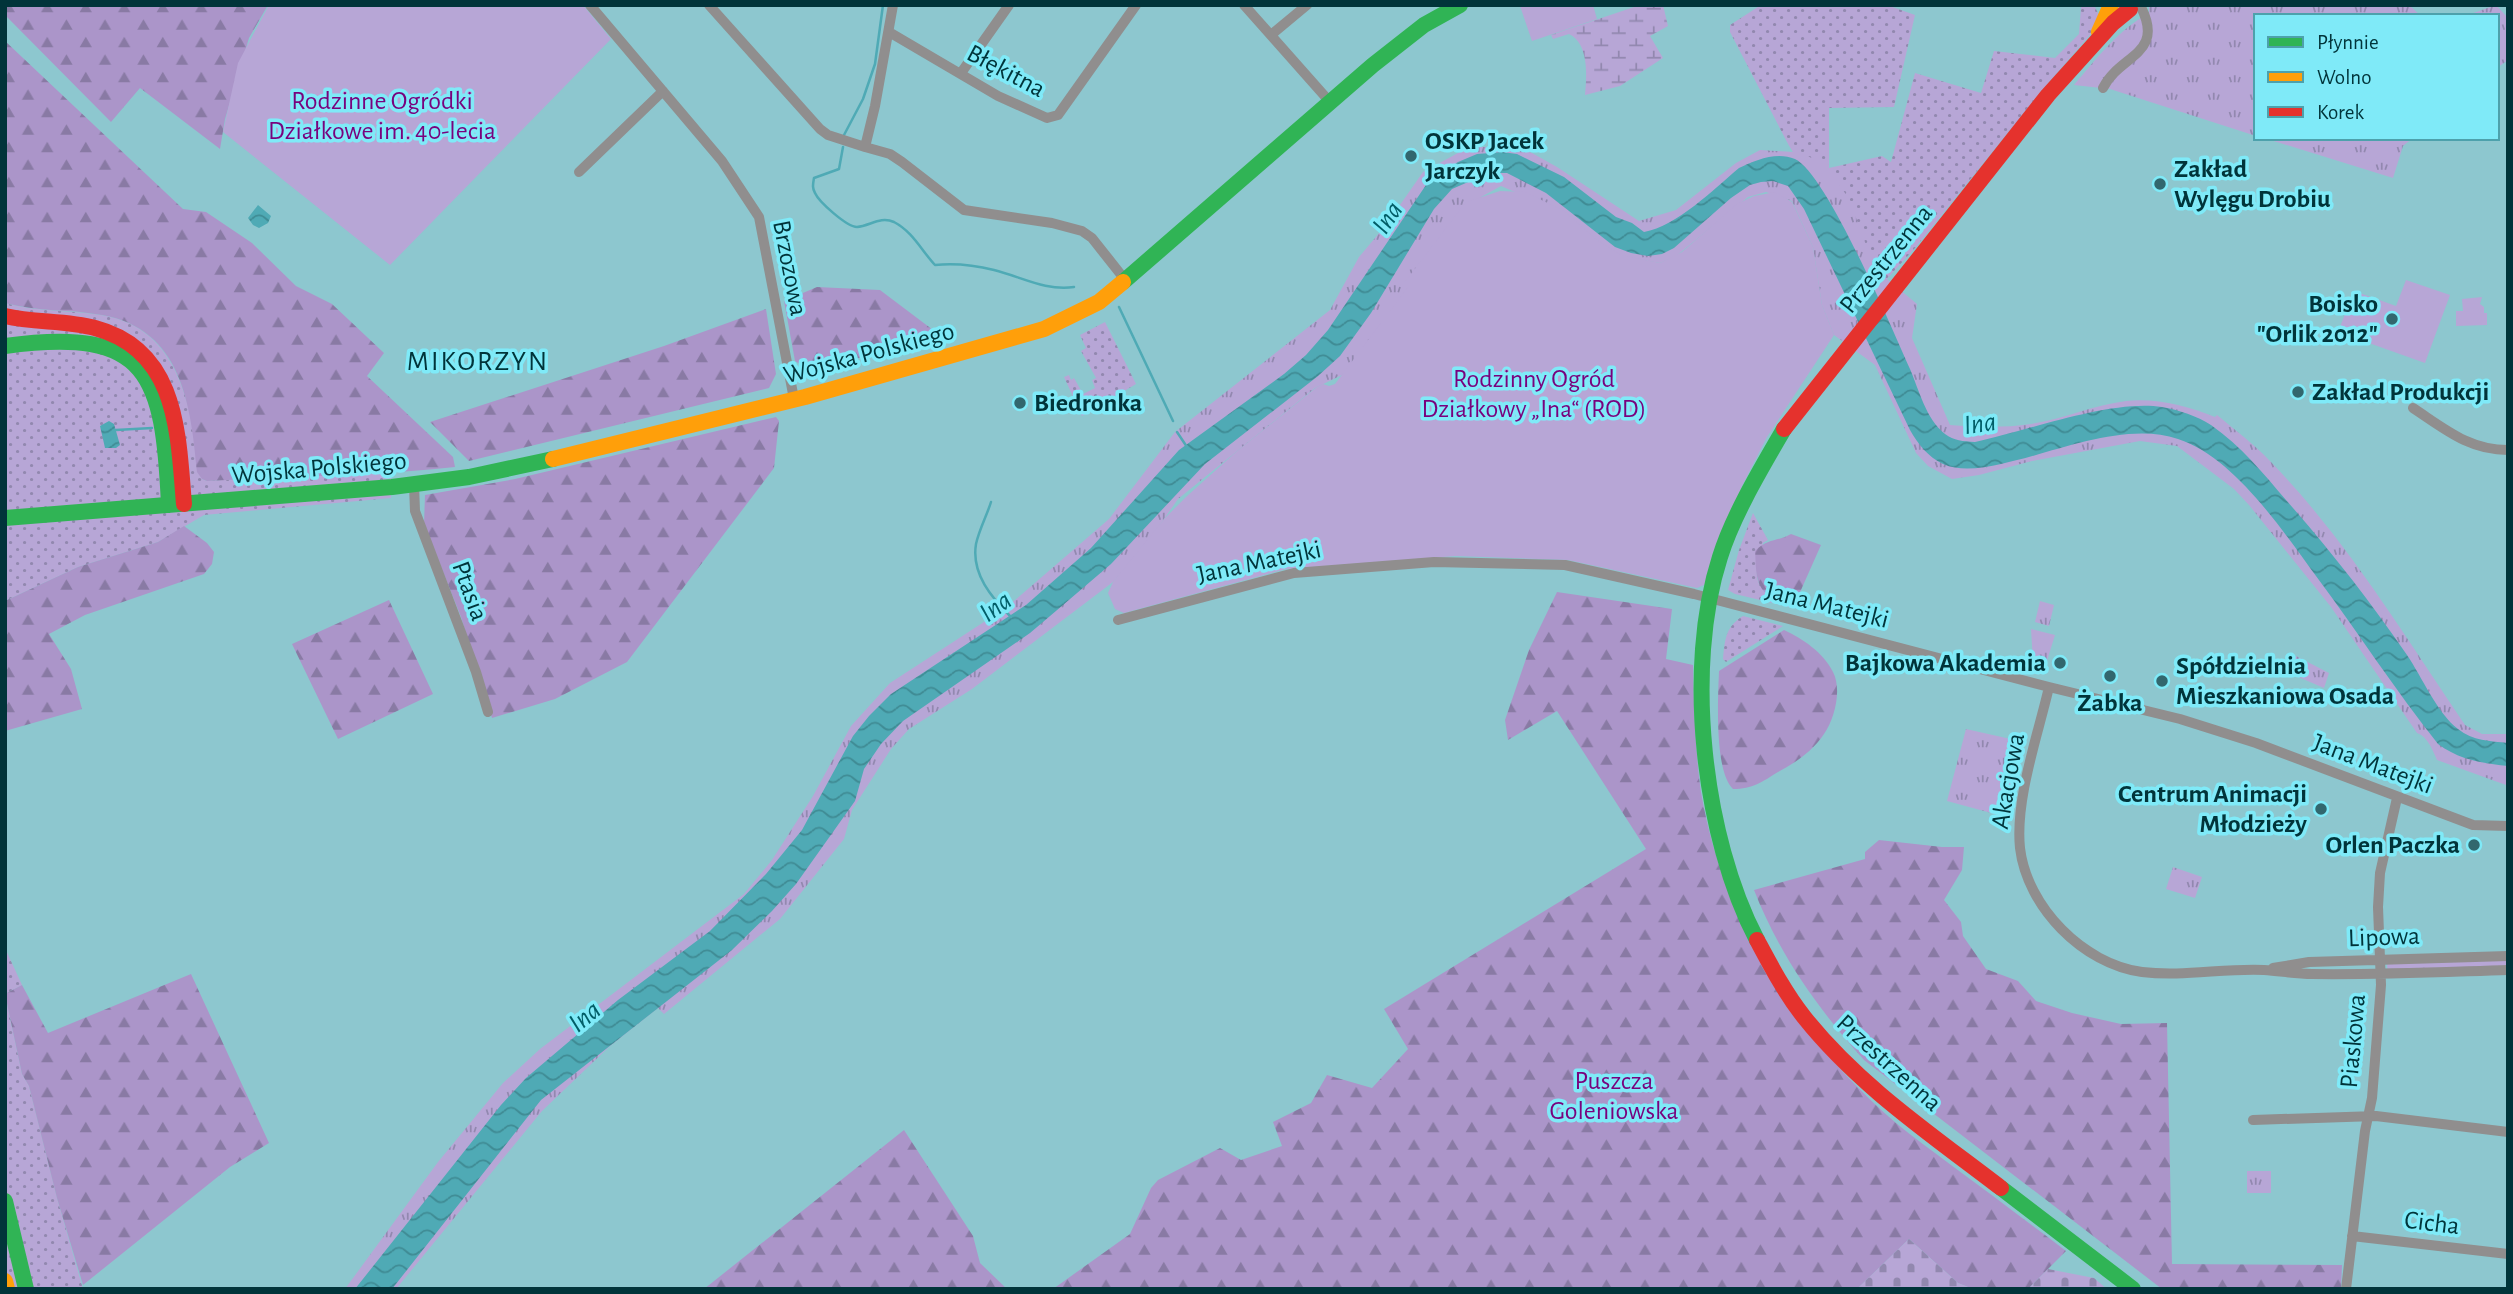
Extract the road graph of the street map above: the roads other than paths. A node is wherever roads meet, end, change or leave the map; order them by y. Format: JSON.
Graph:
{"nodes":[{"id":1,"x":590,"y":5,"type":"edge"},
{"id":2,"x":709,"y":5,"type":"edge"},
{"id":3,"x":893,"y":5,"type":"edge"},
{"id":4,"x":1009,"y":5,"type":"edge"},
{"id":5,"x":1136,"y":5,"type":"edge"},
{"id":6,"x":1244,"y":5,"type":"edge"},
{"id":7,"x":1307,"y":5,"type":"edge"},
{"id":8,"x":1460,"y":5,"type":"edge"},
{"id":9,"x":2111,"y":5,"type":"edge"},
{"id":10,"x":2134,"y":7,"type":"edge"},
{"id":11,"x":890,"y":32,"type":"junction"},
{"id":12,"x":1271,"y":35,"type":"junction"},
{"id":13,"x":2084,"y":54,"type":"junction"},
{"id":14,"x":961,"y":73,"type":"junction"},
{"id":15,"x":2103,"y":88,"type":"dead end"},
{"id":16,"x":663,"y":91,"type":"junction"},
{"id":17,"x":1330,"y":102,"type":"junction"},
{"id":18,"x":865,"y":146,"type":"junction"},
{"id":19,"x":579,"y":172,"type":"dead end"},
{"id":20,"x":1126,"y":281,"type":"junction"},
{"id":21,"x":5,"y":316,"type":"edge"},
{"id":22,"x":5,"y":346,"type":"edge"},
{"id":23,"x":794,"y":399,"type":"junction"},
{"id":24,"x":2413,"y":408,"type":"dead end"},
{"id":25,"x":2508,"y":450,"type":"edge"},
{"id":26,"x":414,"y":485,"type":"junction"},
{"id":27,"x":177,"y":504,"type":"junction"},
{"id":28,"x":5,"y":518,"type":"edge"},
{"id":29,"x":1713,"y":599,"type":"junction"},
{"id":30,"x":1118,"y":620,"type":"dead end"},
{"id":31,"x":2049,"y":687,"type":"junction"},
{"id":32,"x":488,"y":712,"type":"dead end"},
{"id":33,"x":2397,"y":798,"type":"junction"},
{"id":34,"x":2508,"y":827,"type":"edge"},
{"id":35,"x":2508,"y":956,"type":"edge"},
{"id":36,"x":2381,"y":959,"type":"junction"},
{"id":37,"x":2263,"y":970,"type":"junction"},
{"id":38,"x":2508,"y":970,"type":"edge"},
{"id":39,"x":2245,"y":971,"type":"joint"},
{"id":40,"x":2381,"y":974,"type":"junction"},
{"id":41,"x":2368,"y":1116,"type":"junction"},
{"id":42,"x":2253,"y":1120,"type":"dead end"},
{"id":43,"x":2508,"y":1132,"type":"edge"},
{"id":44,"x":5,"y":1201,"type":"edge"},
{"id":45,"x":2352,"y":1236,"type":"junction"},
{"id":46,"x":2508,"y":1254,"type":"edge"},
{"id":47,"x":5,"y":1281,"type":"edge"},
{"id":48,"x":7,"y":1289,"type":"edge"},
{"id":49,"x":26,"y":1289,"type":"edge"},
{"id":50,"x":2133,"y":1289,"type":"edge"},
{"id":51,"x":2346,"y":1289,"type":"edge"}],
"edges":[{"from":1,"to":16,"type":"street","name":"Brzozowa"},
{"from":2,"to":18,"type":"street"},
{"from":3,"to":11,"type":"street"},
{"from":4,"to":14,"type":"street"},
{"from":5,"to":14,"type":"street","name":"Błękitna"},
{"from":6,"to":12,"type":"street"},
{"from":7,"to":12,"type":"street"},
{"from":8,"to":17,"type":"main road","name":"Wojska Polskiego"},
{"from":9,"to":13,"type":"main road","name":"Przestrzenna"},
{"from":10,"to":13,"type":"main road","name":"Przestrzenna"},
{"from":10,"to":15,"type":"street"},
{"from":11,"to":14,"type":"street","name":"Błękitna"},
{"from":11,"to":18,"type":"street"},
{"from":12,"to":17,"type":"street"},
{"from":13,"to":29,"type":"main road","name":"Przestrzenna"},
{"from":16,"to":19,"type":"street"},
{"from":16,"to":23,"type":"street","name":"Brzozowa"},
{"from":17,"to":20,"type":"main road","name":"Wojska Polskiego"},
{"from":18,"to":20,"type":"street"},
{"from":20,"to":23,"type":"main road","name":"Wojska Polskiego"},
{"from":21,"to":27,"type":"main road"},
{"from":22,"to":27,"type":"main road"},
{"from":23,"to":26,"type":"main road","name":"Wojska Polskiego"},
{"from":24,"to":25,"type":"street"},
{"from":26,"to":27,"type":"main road","name":"Wojska Polskiego"},
{"from":26,"to":32,"type":"street","name":"Ptasia"},
{"from":27,"to":28,"type":"main road","name":"Wojska Polskiego"},
{"from":29,"to":30,"type":"street","name":"Jana Matejki"},
{"from":29,"to":31,"type":"street","name":"Jana Matejki"},
{"from":29,"to":50,"type":"main road","name":"Przestrzenna"},
{"from":31,"to":33,"type":"street","name":"Jana Matejki"},
{"from":31,"to":39,"type":"street","name":"Akacjowa"},
{"from":33,"to":34,"type":"street","name":"Jana Matejki"},
{"from":33,"to":36,"type":"street","name":"Piaskowa"},
{"from":35,"to":36,"type":"street","name":"Lipowa"},
{"from":36,"to":37,"type":"street","name":"Lipowa"},
{"from":36,"to":40,"type":"street","name":"Piaskowa"},
{"from":37,"to":39,"type":"street","name":"Lipowa"},
{"from":37,"to":40,"type":"street","name":"Lipowa"},
{"from":38,"to":40,"type":"street","name":"Lipowa"},
{"from":40,"to":41,"type":"street","name":"Piaskowa"},
{"from":41,"to":42,"type":"street"},
{"from":41,"to":43,"type":"street"},
{"from":41,"to":45,"type":"street","name":"Piaskowa"},
{"from":44,"to":49,"type":"main road"},
{"from":45,"to":46,"type":"street","name":"Cicha"},
{"from":45,"to":51,"type":"street","name":"Piaskowa"},
{"from":47,"to":48,"type":"main road"}]}
